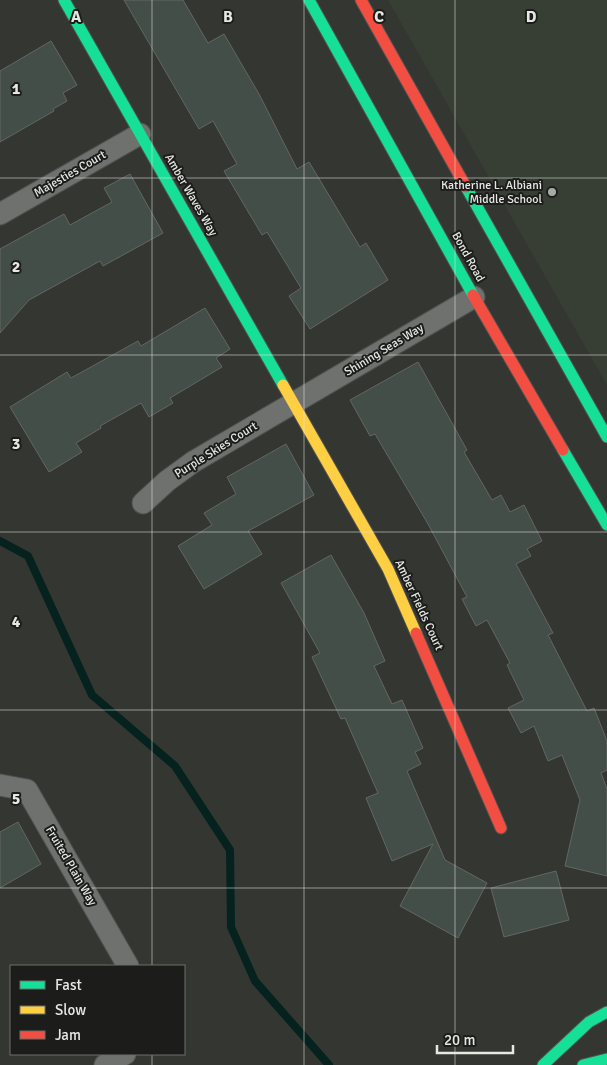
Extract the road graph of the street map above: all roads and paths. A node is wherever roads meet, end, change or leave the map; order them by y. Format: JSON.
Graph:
{"nodes":[{"id":1,"x":64,"y":0,"type":"edge"},
{"id":2,"x":309,"y":0,"type":"edge"},
{"id":3,"x":361,"y":0,"type":"edge"},
{"id":4,"x":140,"y":134,"type":"junction"},
{"id":5,"x":0,"y":214,"type":"edge"},
{"id":6,"x":474,"y":296,"type":"junction"},
{"id":7,"x":294,"y":403,"type":"junction"},
{"id":8,"x":607,"y":437,"type":"edge"},
{"id":9,"x":142,"y":503,"type":"dead end"},
{"id":10,"x":607,"y":524,"type":"edge"},
{"id":11,"x":0,"y":785,"type":"edge"},
{"id":12,"x":501,"y":828,"type":"dead end"},
{"id":13,"x":127,"y":965,"type":"edge"},
{"id":14,"x":607,"y":1012,"type":"edge"},
{"id":15,"x":123,"y":1055,"type":"edge"},
{"id":16,"x":607,"y":1059,"type":"edge"},
{"id":17,"x":105,"y":1065,"type":"edge"},
{"id":18,"x":543,"y":1065,"type":"edge"},
{"id":19,"x":583,"y":1065,"type":"edge"}],
"edges":[{"from":1,"to":4,"type":"main road","name":"Amber Waves Way"},
{"from":2,"to":6,"type":"main road","name":"Bond Road"},
{"from":3,"to":8,"type":"main road"},
{"from":4,"to":5,"type":"street","name":"Majesties Court"},
{"from":4,"to":7,"type":"main road","name":"Amber Waves Way"},
{"from":6,"to":7,"type":"street","name":"Shining Seas Way"},
{"from":6,"to":10,"type":"main road","name":"Bond Road"},
{"from":7,"to":9,"type":"street","name":"Purple Skies Court"},
{"from":7,"to":12,"type":"main road","name":"Amber Fields Court"},
{"from":11,"to":13,"type":"street","name":"Fruited Plain Way"},
{"from":14,"to":18,"type":"main road"},
{"from":15,"to":17,"type":"street"},
{"from":16,"to":19,"type":"main road"}]}
